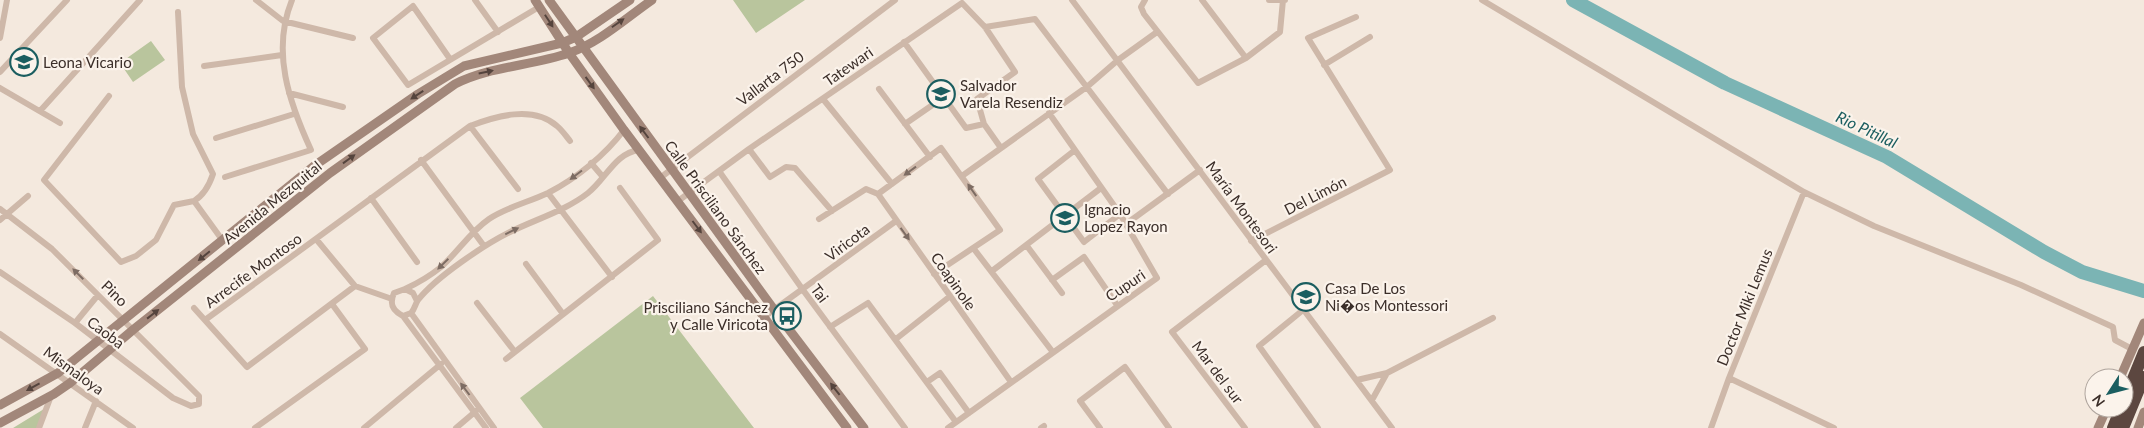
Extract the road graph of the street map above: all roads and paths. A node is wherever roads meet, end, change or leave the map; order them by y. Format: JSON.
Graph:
{"nodes":[{"id":1,"x":7,"y":0,"type":"edge"},
{"id":2,"x":67,"y":0,"type":"edge"},
{"id":3,"x":140,"y":0,"type":"edge"},
{"id":4,"x":256,"y":0,"type":"edge"},
{"id":5,"x":292,"y":0,"type":"edge"},
{"id":6,"x":475,"y":0,"type":"edge"},
{"id":7,"x":549,"y":0,"type":"edge"},
{"id":8,"x":630,"y":0,"type":"edge"},
{"id":9,"x":652,"y":0,"type":"edge"},
{"id":10,"x":895,"y":0,"type":"edge"},
{"id":11,"x":1072,"y":0,"type":"edge"},
{"id":12,"x":1145,"y":0,"type":"edge"},
{"id":13,"x":1202,"y":0,"type":"edge"},
{"id":14,"x":1269,"y":0,"type":"edge"},
{"id":15,"x":1284,"y":0,"type":"edge"},
{"id":16,"x":1482,"y":0,"type":"edge"},
{"id":17,"x":537,"y":3,"type":"edge"},
{"id":18,"x":178,"y":12,"type":"dead end"},
{"id":19,"x":1356,"y":17,"type":"dead end"},
{"id":20,"x":283,"y":20,"type":"junction"},
{"id":21,"x":1,"y":25,"type":"edge"},
{"id":22,"x":984,"y":27,"type":"junction"},
{"id":23,"x":498,"y":32,"type":"junction"},
{"id":24,"x":1157,"y":32,"type":"junction"},
{"id":25,"x":576,"y":36,"type":"junction"},
{"id":26,"x":1370,"y":37,"type":"dead end"},
{"id":27,"x":0,"y":38,"type":"edge"},
{"id":28,"x":353,"y":38,"type":"dead end"},
{"id":29,"x":904,"y":42,"type":"junction"},
{"id":30,"x":562,"y":43,"type":"junction"},
{"id":31,"x":584,"y":47,"type":"junction"},
{"id":32,"x":569,"y":54,"type":"junction"},
{"id":33,"x":282,"y":55,"type":"junction"},
{"id":34,"x":1246,"y":58,"type":"junction"},
{"id":35,"x":450,"y":59,"type":"junction"},
{"id":36,"x":1118,"y":60,"type":"junction"},
{"id":37,"x":1324,"y":65,"type":"junction"},
{"id":38,"x":204,"y":66,"type":"dead end"},
{"id":39,"x":0,"y":72,"type":"edge"},
{"id":40,"x":1088,"y":86,"type":"junction"},
{"id":41,"x":0,"y":88,"type":"edge"},
{"id":42,"x":879,"y":89,"type":"dead end"},
{"id":43,"x":289,"y":93,"type":"junction"},
{"id":44,"x":109,"y":96,"type":"dead end"},
{"id":45,"x":944,"y":97,"type":"junction"},
{"id":46,"x":823,"y":99,"type":"junction"},
{"id":47,"x":342,"y":107,"type":"dead end"},
{"id":48,"x":40,"y":111,"type":"junction"},
{"id":49,"x":1049,"y":113,"type":"junction"},
{"id":50,"x":294,"y":114,"type":"junction"},
{"id":51,"x":60,"y":123,"type":"dead end"},
{"id":52,"x":906,"y":124,"type":"junction"},
{"id":53,"x":984,"y":124,"type":"junction"},
{"id":54,"x":470,"y":126,"type":"junction"},
{"id":55,"x":624,"y":130,"type":"junction"},
{"id":56,"x":216,"y":138,"type":"dead end"},
{"id":57,"x":570,"y":141,"type":"dead end"},
{"id":58,"x":1001,"y":148,"type":"junction"},
{"id":59,"x":749,"y":149,"type":"junction"},
{"id":60,"x":639,"y":150,"type":"junction"},
{"id":61,"x":1075,"y":150,"type":"junction"},
{"id":62,"x":930,"y":157,"type":"junction"},
{"id":63,"x":421,"y":160,"type":"junction"},
{"id":64,"x":591,"y":163,"type":"junction"},
{"id":65,"x":672,"y":169,"type":"junction"},
{"id":66,"x":1200,"y":170,"type":"junction"},
{"id":67,"x":719,"y":171,"type":"junction"},
{"id":68,"x":225,"y":176,"type":"dead end"},
{"id":69,"x":962,"y":176,"type":"junction"},
{"id":70,"x":602,"y":177,"type":"junction"},
{"id":71,"x":660,"y":178,"type":"junction"},
{"id":72,"x":892,"y":184,"type":"junction"},
{"id":73,"x":518,"y":188,"type":"dead end"},
{"id":74,"x":620,"y":188,"type":"dead end"},
{"id":75,"x":1101,"y":188,"type":"junction"},
{"id":76,"x":1804,"y":192,"type":"junction"},
{"id":77,"x":548,"y":193,"type":"junction"},
{"id":78,"x":689,"y":193,"type":"junction"},
{"id":79,"x":878,"y":194,"type":"junction"},
{"id":80,"x":1168,"y":194,"type":"junction"},
{"id":81,"x":28,"y":196,"type":"dead end"},
{"id":82,"x":371,"y":198,"type":"junction"},
{"id":83,"x":194,"y":201,"type":"junction"},
{"id":84,"x":678,"y":202,"type":"junction"},
{"id":85,"x":0,"y":209,"type":"edge"},
{"id":86,"x":560,"y":210,"type":"junction"},
{"id":87,"x":832,"y":210,"type":"junction"},
{"id":88,"x":7,"y":214,"type":"junction"},
{"id":89,"x":1120,"y":214,"type":"junction"},
{"id":90,"x":1066,"y":216,"type":"junction"},
{"id":91,"x":818,"y":219,"type":"dead end"},
{"id":92,"x":0,"y":220,"type":"edge"},
{"id":93,"x":896,"y":221,"type":"junction"},
{"id":94,"x":1126,"y":224,"type":"junction"},
{"id":95,"x":474,"y":231,"type":"junction"},
{"id":96,"x":316,"y":239,"type":"junction"},
{"id":97,"x":223,"y":240,"type":"junction"},
{"id":98,"x":1251,"y":241,"type":"junction"},
{"id":99,"x":484,"y":246,"type":"junction"},
{"id":100,"x":1027,"y":246,"type":"junction"},
{"id":101,"x":974,"y":249,"type":"junction"},
{"id":102,"x":1266,"y":260,"type":"junction"},
{"id":103,"x":417,"y":262,"type":"dead end"},
{"id":104,"x":526,"y":264,"type":"dead end"},
{"id":105,"x":992,"y":271,"type":"junction"},
{"id":106,"x":0,"y":272,"type":"edge"},
{"id":107,"x":934,"y":274,"type":"junction"},
{"id":108,"x":612,"y":277,"type":"junction"},
{"id":109,"x":1052,"y":280,"type":"junction"},
{"id":110,"x":355,"y":286,"type":"junction"},
{"id":111,"x":405,"y":289,"type":"junction"},
{"id":112,"x":802,"y":290,"type":"junction"},
{"id":113,"x":1062,"y":293,"type":"dead end"},
{"id":114,"x":98,"y":295,"type":"junction"},
{"id":115,"x":949,"y":297,"type":"junction"},
{"id":116,"x":392,"y":299,"type":"junction"},
{"id":117,"x":417,"y":302,"type":"junction"},
{"id":118,"x":478,"y":303,"type":"dead end"},
{"id":119,"x":332,"y":304,"type":"junction"},
{"id":120,"x":1117,"y":305,"type":"junction"},
{"id":121,"x":194,"y":308,"type":"dead end"},
{"id":122,"x":1302,"y":310,"type":"junction"},
{"id":123,"x":775,"y":311,"type":"junction"},
{"id":124,"x":411,"y":313,"type":"junction"},
{"id":125,"x":564,"y":314,"type":"junction"},
{"id":126,"x":403,"y":316,"type":"junction"},
{"id":127,"x":764,"y":317,"type":"junction"},
{"id":128,"x":1493,"y":318,"type":"dead end"},
{"id":129,"x":125,"y":320,"type":"junction"},
{"id":130,"x":205,"y":320,"type":"junction"},
{"id":131,"x":75,"y":323,"type":"junction"},
{"id":132,"x":2144,"y":323,"type":"edge"},
{"id":133,"x":830,"y":327,"type":"junction"},
{"id":134,"x":134,"y":329,"type":"junction"},
{"id":135,"x":0,"y":334,"type":"edge"},
{"id":136,"x":896,"y":339,"type":"junction"},
{"id":137,"x":99,"y":342,"type":"junction"},
{"id":138,"x":2137,"y":349,"type":"edge"},
{"id":139,"x":109,"y":350,"type":"junction"},
{"id":140,"x":1052,"y":351,"type":"junction"},
{"id":141,"x":515,"y":352,"type":"junction"},
{"id":142,"x":506,"y":359,"type":"dead end"},
{"id":143,"x":444,"y":361,"type":"junction"},
{"id":144,"x":438,"y":366,"type":"junction"},
{"id":145,"x":2126,"y":368,"type":"edge"},
{"id":146,"x":2132,"y":368,"type":"edge"},
{"id":147,"x":58,"y":373,"type":"junction"},
{"id":148,"x":1387,"y":373,"type":"junction"},
{"id":149,"x":2144,"y":377,"type":"edge"},
{"id":150,"x":1729,"y":378,"type":"junction"},
{"id":151,"x":1357,"y":380,"type":"junction"},
{"id":152,"x":927,"y":382,"type":"junction"},
{"id":153,"x":1011,"y":382,"type":"junction"},
{"id":154,"x":70,"y":383,"type":"junction"},
{"id":155,"x":51,"y":396,"type":"junction"},
{"id":156,"x":1372,"y":400,"type":"junction"},
{"id":157,"x":96,"y":401,"type":"junction"},
{"id":158,"x":199,"y":404,"type":"joint"},
{"id":159,"x":0,"y":405,"type":"edge"},
{"id":160,"x":477,"y":411,"type":"junction"},
{"id":161,"x":2144,"y":412,"type":"edge"},
{"id":162,"x":969,"y":413,"type":"junction"},
{"id":163,"x":956,"y":422,"type":"junction"},
{"id":164,"x":0,"y":423,"type":"edge"},
{"id":165,"x":38,"y":428,"type":"edge"},
{"id":166,"x":85,"y":428,"type":"edge"},
{"id":167,"x":133,"y":428,"type":"edge"},
{"id":168,"x":255,"y":428,"type":"edge"},
{"id":169,"x":364,"y":428,"type":"edge"},
{"id":170,"x":456,"y":428,"type":"edge"},
{"id":171,"x":486,"y":428,"type":"edge"},
{"id":172,"x":494,"y":428,"type":"edge"},
{"id":173,"x":847,"y":428,"type":"edge"},
{"id":174,"x":864,"y":428,"type":"edge"},
{"id":175,"x":905,"y":428,"type":"edge"},
{"id":176,"x":948,"y":428,"type":"edge"},
{"id":177,"x":1100,"y":428,"type":"edge"},
{"id":178,"x":1169,"y":428,"type":"edge"},
{"id":179,"x":1245,"y":428,"type":"edge"},
{"id":180,"x":1318,"y":428,"type":"edge"},
{"id":181,"x":1392,"y":428,"type":"edge"},
{"id":182,"x":1711,"y":428,"type":"edge"},
{"id":183,"x":1834,"y":428,"type":"edge"},
{"id":184,"x":2123,"y":428,"type":"edge"},
{"id":185,"x":2138,"y":428,"type":"edge"}],
"edges":[{"from":1,"to":21,"type":"street"},
{"from":2,"to":39,"type":"street"},
{"from":3,"to":48,"type":"street"},
{"from":4,"to":20,"type":"street"},
{"from":5,"to":20,"type":"street"},
{"from":6,"to":23,"type":"street"},
{"from":7,"to":25,"type":"main road","name":"Calle Prisciliano Sánchez"},
{"from":8,"to":25,"type":"main road","name":"Avenida Mezquital"},
{"from":31,"to":9,"type":"main road","name":"Avenida Mezquital","one_way":true},
{"from":10,"to":65,"type":"street","name":"Vallarta 750"},
{"from":11,"to":36,"type":"street","name":"María Montesori"},
{"from":12,"to":24,"type":"street"},
{"from":13,"to":34,"type":"street"},
{"from":14,"to":15,"type":"street"},
{"from":15,"to":34,"type":"street"},
{"from":16,"to":76,"type":"street"},
{"from":17,"to":23,"type":"street"},
{"from":17,"to":30,"type":"main road","name":"Calle Prisciliano Sánchez","one_way":true},
{"from":18,"to":83,"type":"street"},
{"from":19,"to":37,"type":"street"},
{"from":20,"to":28,"type":"street"},
{"from":20,"to":33,"type":"street"},
{"from":21,"to":27,"type":"street"},
{"from":22,"to":29,"type":"street","name":"Tatewari"},
{"from":22,"to":40,"type":"street"},
{"from":22,"to":53,"type":"street","name":"Tatewari"},
{"from":23,"to":35,"type":"street"},
{"from":24,"to":34,"type":"street"},
{"from":24,"to":36,"type":"street"},
{"from":25,"to":30,"type":"main road","name":"Avenida Mezquital"},
{"from":25,"to":31,"type":"main road","name":"Calle Prisciliano Sánchez"},
{"from":26,"to":37,"type":"street"},
{"from":29,"to":45,"type":"street"},
{"from":29,"to":46,"type":"street","name":"Tatewari"},
{"from":30,"to":32,"type":"main road","name":"Calle Prisciliano Sánchez"},
{"from":30,"to":97,"type":"main road","name":"Avenida Mezquital","one_way":true},
{"from":31,"to":32,"type":"main road","name":"Avenida Mezquital"},
{"from":65,"to":31,"type":"main road","name":"Calle Prisciliano Sánchez","one_way":true},
{"from":32,"to":55,"type":"main road","name":"Calle Prisciliano Sánchez","one_way":true},
{"from":134,"to":32,"type":"main road","name":"Avenida Mezquital","one_way":true},
{"from":33,"to":38,"type":"street"},
{"from":33,"to":43,"type":"street"},
{"from":35,"to":35,"type":"street"},
{"from":36,"to":40,"type":"street"},
{"from":36,"to":66,"type":"street","name":"María Montesori"},
{"from":37,"to":98,"type":"street","name":"Del Limón"},
{"from":40,"to":49,"type":"street"},
{"from":40,"to":80,"type":"street"},
{"from":41,"to":48,"type":"street"},
{"from":42,"to":52,"type":"street"},
{"from":43,"to":47,"type":"street"},
{"from":43,"to":50,"type":"street"},
{"from":44,"to":83,"type":"street"},
{"from":45,"to":52,"type":"street"},
{"from":45,"to":53,"type":"street"},
{"from":46,"to":59,"type":"street","name":"Tatewari"},
{"from":46,"to":72,"type":"street"},
{"from":48,"to":51,"type":"street"},
{"from":49,"to":58,"type":"street"},
{"from":49,"to":61,"type":"street","name":"Cupuri"},
{"from":50,"to":56,"type":"street"},
{"from":50,"to":68,"type":"street"},
{"from":52,"to":62,"type":"street"},
{"from":53,"to":58,"type":"street"},
{"from":54,"to":57,"type":"street"},
{"from":54,"to":63,"type":"street"},
{"from":54,"to":73,"type":"street"},
{"from":55,"to":60,"type":"main road","name":"Calle Prisciliano Sánchez"},
{"from":55,"to":64,"type":"street"},
{"from":58,"to":69,"type":"street"},
{"from":59,"to":67,"type":"street","name":"Tatewari"},
{"from":59,"to":87,"type":"street"},
{"from":60,"to":70,"type":"street"},
{"from":60,"to":71,"type":"main road","name":"Calle Prisciliano Sánchez"},
{"from":61,"to":75,"type":"street","name":"Cupuri"},
{"from":61,"to":90,"type":"street"},
{"from":62,"to":69,"type":"street"},
{"from":62,"to":72,"type":"street","one_way":true},
{"from":63,"to":82,"type":"street"},
{"from":63,"to":95,"type":"street"},
{"from":64,"to":70,"type":"street"},
{"from":64,"to":77,"type":"street","one_way":true},
{"from":65,"to":71,"type":"street","name":"Vallarta 750"},
{"from":65,"to":78,"type":"main road","name":"Calle Prisciliano Sánchez"},
{"from":66,"to":80,"type":"street"},
{"from":66,"to":98,"type":"street","name":"María Montesori"},
{"from":67,"to":78,"type":"street","name":"Tatewari"},
{"from":67,"to":112,"type":"street","name":"Tai"},
{"from":101,"to":69,"type":"street","one_way":true},
{"from":70,"to":86,"type":"street"},
{"from":71,"to":84,"type":"main road","name":"Calle Prisciliano Sánchez"},
{"from":72,"to":79,"type":"street"},
{"from":74,"to":108,"type":"street"},
{"from":75,"to":89,"type":"street","name":"Cupuri"},
{"from":75,"to":90,"type":"street"},
{"from":76,"to":138,"type":"street"},
{"from":76,"to":150,"type":"street","name":"Doctor Miki Lemus"},
{"from":77,"to":86,"type":"street"},
{"from":77,"to":95,"type":"street"},
{"from":78,"to":84,"type":"street","name":"Tatewari"},
{"from":78,"to":123,"type":"main road","name":"Calle Prisciliano Sánchez"},
{"from":79,"to":87,"type":"street"},
{"from":79,"to":93,"type":"street","name":"Coapinole"},
{"from":80,"to":94,"type":"street"},
{"from":81,"to":88,"type":"street"},
{"from":82,"to":96,"type":"street"},
{"from":82,"to":103,"type":"street"},
{"from":83,"to":97,"type":"street"},
{"from":84,"to":127,"type":"main road","name":"Calle Prisciliano Sánchez","one_way":true},
{"from":85,"to":88,"type":"street","name":"Pino"},
{"from":99,"to":86,"type":"street","one_way":true},
{"from":86,"to":108,"type":"street"},
{"from":87,"to":91,"type":"street"},
{"from":88,"to":92,"type":"street"},
{"from":114,"to":88,"type":"street","name":"Pino","one_way":true},
{"from":89,"to":90,"type":"street"},
{"from":89,"to":94,"type":"street","name":"Cupuri"},
{"from":90,"to":100,"type":"street"},
{"from":93,"to":107,"type":"street","name":"Coapinole","one_way":true},
{"from":93,"to":112,"type":"street","name":"Viricota"},
{"from":94,"to":120,"type":"street","name":"Cupuri"},
{"from":95,"to":99,"type":"street"},
{"from":95,"to":111,"type":"street","one_way":true},
{"from":96,"to":110,"type":"street","name":"Arrecife Montoso"},
{"from":96,"to":130,"type":"street","name":"Arrecife Montoso"},
{"from":97,"to":129,"type":"main road","name":"Avenida Mezquital","one_way":true},
{"from":98,"to":102,"type":"street","name":"María Montesori"},
{"from":99,"to":117,"type":"street"},
{"from":100,"to":105,"type":"street"},
{"from":100,"to":109,"type":"street"},
{"from":101,"to":105,"type":"street"},
{"from":101,"to":107,"type":"street"},
{"from":102,"to":122,"type":"street","name":"María Montesori"},
{"from":102,"to":179,"type":"street","name":"Mar del sur"},
{"from":104,"to":125,"type":"street"},
{"from":105,"to":140,"type":"street"},
{"from":106,"to":131,"type":"street","name":"Caoba"},
{"from":107,"to":115,"type":"street","name":"Coapinole"},
{"from":108,"to":125,"type":"street"},
{"from":109,"to":113,"type":"street"},
{"from":109,"to":120,"type":"street"},
{"from":110,"to":116,"type":"street"},
{"from":110,"to":119,"type":"street"},
{"from":111,"to":116,"type":"street"},
{"from":111,"to":117,"type":"street"},
{"from":112,"to":123,"type":"street","name":"Viricota"},
{"from":112,"to":133,"type":"street","name":"Tai"},
{"from":114,"to":129,"type":"street","name":"Pino"},
{"from":114,"to":131,"type":"street"},
{"from":115,"to":136,"type":"street"},
{"from":115,"to":153,"type":"street","name":"Coapinole"},
{"from":116,"to":126,"type":"street"},
{"from":117,"to":124,"type":"street"},
{"from":118,"to":141,"type":"street"},
{"from":119,"to":130,"type":"street"},
{"from":119,"to":168,"type":"street"},
{"from":120,"to":140,"type":"street","name":"Cupuri"},
{"from":121,"to":130,"type":"street"},
{"from":122,"to":151,"type":"street","name":"María Montesori"},
{"from":122,"to":180,"type":"street"},
{"from":123,"to":127,"type":"street","name":"Viricota"},
{"from":174,"to":123,"type":"main road","name":"Calle Prisciliano Sánchez","one_way":true},
{"from":124,"to":126,"type":"street"},
{"from":124,"to":143,"type":"street"},
{"from":125,"to":141,"type":"street"},
{"from":126,"to":144,"type":"street"},
{"from":127,"to":173,"type":"main road","name":"Calle Prisciliano Sánchez"},
{"from":128,"to":148,"type":"street"},
{"from":129,"to":134,"type":"street","name":"Pino"},
{"from":129,"to":137,"type":"main road","name":"Avenida Mezquital"},
{"from":131,"to":137,"type":"street","name":"Caoba"},
{"from":132,"to":138,"type":"main road"},
{"from":133,"to":136,"type":"street"},
{"from":133,"to":175,"type":"street","name":"Tai"},
{"from":134,"to":139,"type":"main road","name":"Avenida Mezquital"},
{"from":134,"to":158,"type":"street","name":"Pino"},
{"from":135,"to":147,"type":"street","name":"Mismaloya"},
{"from":136,"to":152,"type":"street"},
{"from":137,"to":139,"type":"street","name":"Caoba"},
{"from":137,"to":147,"type":"main road","name":"Avenida Mezquital"},
{"from":138,"to":145,"type":"main road"},
{"from":138,"to":146,"type":"highway"},
{"from":139,"to":154,"type":"main road","name":"Avenida Mezquital"},
{"from":139,"to":158,"type":"street","name":"Caoba"},
{"from":140,"to":153,"type":"street","name":"Cupuri"},
{"from":141,"to":142,"type":"street"},
{"from":143,"to":144,"type":"street"},
{"from":160,"to":143,"type":"street","one_way":true},
{"from":144,"to":160,"type":"street"},
{"from":144,"to":169,"type":"street"},
{"from":147,"to":154,"type":"street","name":"Mismaloya"},
{"from":147,"to":159,"type":"main road","name":"Avenida Mezquital","one_way":true},
{"from":148,"to":151,"type":"street"},
{"from":148,"to":156,"type":"street"},
{"from":149,"to":184,"type":"highway"},
{"from":150,"to":182,"type":"street"},
{"from":150,"to":183,"type":"street","name":"Doctor Miki Lemus"},
{"from":151,"to":156,"type":"street","name":"María Montesori"},
{"from":152,"to":162,"type":"street"},
{"from":152,"to":163,"type":"street"},
{"from":153,"to":162,"type":"street","name":"Cupuri"},
{"from":154,"to":155,"type":"main road","name":"Avenida Mezquital"},
{"from":154,"to":157,"type":"street","name":"Mismaloya"},
{"from":155,"to":164,"type":"main road","name":"Avenida Mezquital"},
{"from":155,"to":165,"type":"street"},
{"from":156,"to":181,"type":"street","name":"María Montesori"},
{"from":157,"to":166,"type":"street"},
{"from":157,"to":167,"type":"street","name":"Mismaloya"},
{"from":160,"to":170,"type":"street"},
{"from":160,"to":171,"type":"street"},
{"from":160,"to":172,"type":"street"},
{"from":161,"to":185,"type":"main road"},
{"from":162,"to":163,"type":"street","name":"Cupuri"},
{"from":163,"to":176,"type":"street","name":"Cupuri"},
{"from":177,"to":178,"type":"street"}]}
